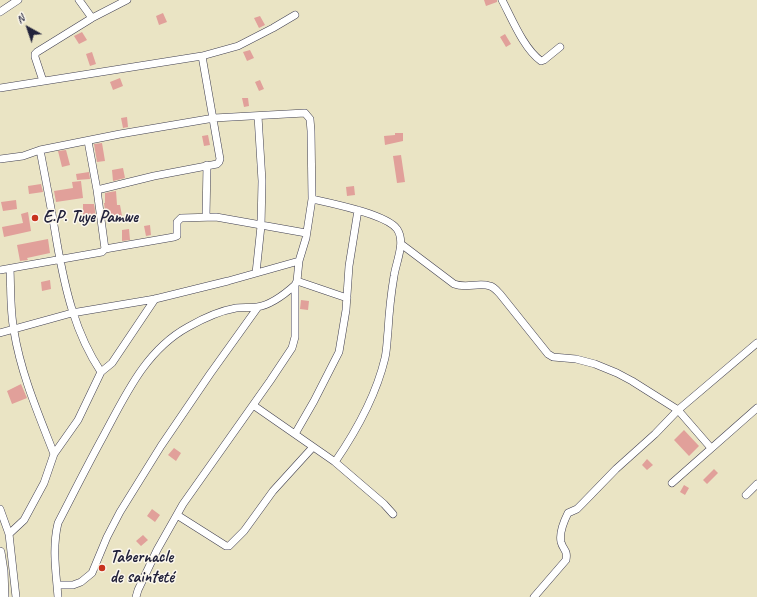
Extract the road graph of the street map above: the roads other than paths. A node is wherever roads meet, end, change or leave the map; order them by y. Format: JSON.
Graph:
{"nodes":[{"id":1,"x":18,"y":0,"type":"edge"},
{"id":2,"x":79,"y":0,"type":"edge"},
{"id":3,"x":127,"y":0,"type":"edge"},
{"id":4,"x":502,"y":0,"type":"edge"},
{"id":5,"x":0,"y":12,"type":"edge"},
{"id":6,"x":295,"y":15,"type":"dead end"},
{"id":7,"x":92,"y":18,"type":"junction"},
{"id":8,"x":560,"y":47,"type":"dead end"},
{"id":9,"x":202,"y":56,"type":"junction"},
{"id":10,"x":43,"y":81,"type":"junction"},
{"id":11,"x":0,"y":88,"type":"edge"},
{"id":12,"x":258,"y":116,"type":"junction"},
{"id":13,"x":214,"y":118,"type":"junction"},
{"id":14,"x":88,"y":141,"type":"junction"},
{"id":15,"x":40,"y":150,"type":"junction"},
{"id":16,"x":0,"y":159,"type":"edge"},
{"id":17,"x":207,"y":165,"type":"junction"},
{"id":18,"x":97,"y":190,"type":"junction"},
{"id":19,"x":312,"y":199,"type":"junction"},
{"id":20,"x":358,"y":210,"type":"junction"},
{"id":21,"x":206,"y":217,"type":"junction"},
{"id":22,"x":261,"y":226,"type":"junction"},
{"id":23,"x":306,"y":233,"type":"junction"},
{"id":24,"x":401,"y":244,"type":"junction"},
{"id":25,"x":105,"y":249,"type":"junction"},
{"id":26,"x":59,"y":259,"type":"junction"},
{"id":27,"x":299,"y":261,"type":"junction"},
{"id":28,"x":10,"y":269,"type":"junction"},
{"id":29,"x":0,"y":270,"type":"edge"},
{"id":30,"x":256,"y":273,"type":"junction"},
{"id":31,"x":296,"y":283,"type":"junction"},
{"id":32,"x":155,"y":298,"type":"junction"},
{"id":33,"x":347,"y":298,"type":"junction"},
{"id":34,"x":258,"y":307,"type":"junction"},
{"id":35,"x":72,"y":313,"type":"junction"},
{"id":36,"x":13,"y":329,"type":"junction"},
{"id":37,"x":0,"y":334,"type":"edge"},
{"id":38,"x":757,"y":343,"type":"edge"},
{"id":39,"x":101,"y":372,"type":"junction"},
{"id":40,"x":253,"y":405,"type":"junction"},
{"id":41,"x":757,"y":408,"type":"edge"},
{"id":42,"x":678,"y":410,"type":"junction"},
{"id":43,"x":296,"y":434,"type":"junction"},
{"id":44,"x":313,"y":447,"type":"junction"},
{"id":45,"x":711,"y":448,"type":"junction"},
{"id":46,"x":54,"y":454,"type":"junction"},
{"id":47,"x":335,"y":462,"type":"junction"},
{"id":48,"x":672,"y":483,"type":"dead end"},
{"id":49,"x":757,"y":484,"type":"edge"},
{"id":50,"x":746,"y":495,"type":"dead end"},
{"id":51,"x":0,"y":509,"type":"edge"},
{"id":52,"x":393,"y":514,"type":"dead end"},
{"id":53,"x":176,"y":515,"type":"junction"},
{"id":54,"x":9,"y":534,"type":"junction"},
{"id":55,"x":0,"y":552,"type":"edge"},
{"id":56,"x":57,"y":585,"type":"junction"},
{"id":57,"x":4,"y":597,"type":"edge"},
{"id":58,"x":16,"y":597,"type":"edge"},
{"id":59,"x":58,"y":597,"type":"edge"},
{"id":60,"x":136,"y":597,"type":"edge"},
{"id":61,"x":534,"y":597,"type":"edge"}],
"edges":[{"from":1,"to":5,"type":"street"},
{"from":2,"to":7,"type":"street"},
{"from":3,"to":7,"type":"street"},
{"from":4,"to":8,"type":"street"},
{"from":6,"to":9,"type":"street"},
{"from":7,"to":10,"type":"street"},
{"from":9,"to":10,"type":"street"},
{"from":9,"to":13,"type":"street"},
{"from":10,"to":11,"type":"street"},
{"from":12,"to":13,"type":"street"},
{"from":12,"to":19,"type":"street"},
{"from":12,"to":22,"type":"street"},
{"from":13,"to":14,"type":"street"},
{"from":13,"to":17,"type":"street"},
{"from":14,"to":15,"type":"street"},
{"from":14,"to":18,"type":"street"},
{"from":15,"to":16,"type":"street"},
{"from":15,"to":26,"type":"street"},
{"from":17,"to":18,"type":"street"},
{"from":17,"to":21,"type":"street"},
{"from":18,"to":25,"type":"street"},
{"from":19,"to":20,"type":"street"},
{"from":19,"to":23,"type":"street"},
{"from":20,"to":24,"type":"street"},
{"from":20,"to":33,"type":"street"},
{"from":21,"to":22,"type":"street"},
{"from":21,"to":25,"type":"street"},
{"from":22,"to":23,"type":"street"},
{"from":22,"to":30,"type":"street"},
{"from":23,"to":27,"type":"street"},
{"from":24,"to":42,"type":"street"},
{"from":24,"to":47,"type":"street"},
{"from":25,"to":26,"type":"street"},
{"from":26,"to":28,"type":"street"},
{"from":26,"to":35,"type":"street"},
{"from":27,"to":30,"type":"street"},
{"from":27,"to":31,"type":"street"},
{"from":28,"to":29,"type":"street"},
{"from":28,"to":36,"type":"street"},
{"from":30,"to":32,"type":"street"},
{"from":31,"to":33,"type":"street"},
{"from":31,"to":34,"type":"street"},
{"from":31,"to":40,"type":"street"},
{"from":32,"to":35,"type":"street"},
{"from":32,"to":39,"type":"street"},
{"from":33,"to":43,"type":"street"},
{"from":34,"to":56,"type":"street"},
{"from":34,"to":56,"type":"street"},
{"from":35,"to":36,"type":"street"},
{"from":35,"to":39,"type":"street"},
{"from":36,"to":37,"type":"street"},
{"from":36,"to":46,"type":"street"},
{"from":38,"to":42,"type":"street"},
{"from":39,"to":46,"type":"street"},
{"from":40,"to":43,"type":"street"},
{"from":40,"to":53,"type":"street"},
{"from":41,"to":45,"type":"street"},
{"from":42,"to":45,"type":"street"},
{"from":42,"to":61,"type":"street"},
{"from":43,"to":44,"type":"street"},
{"from":44,"to":47,"type":"street"},
{"from":44,"to":53,"type":"street"},
{"from":45,"to":48,"type":"street"},
{"from":46,"to":54,"type":"street"},
{"from":47,"to":52,"type":"street"},
{"from":49,"to":50,"type":"street"},
{"from":51,"to":54,"type":"street"},
{"from":53,"to":60,"type":"street"},
{"from":54,"to":58,"type":"street"},
{"from":55,"to":57,"type":"main road"},
{"from":56,"to":59,"type":"street"}]}
